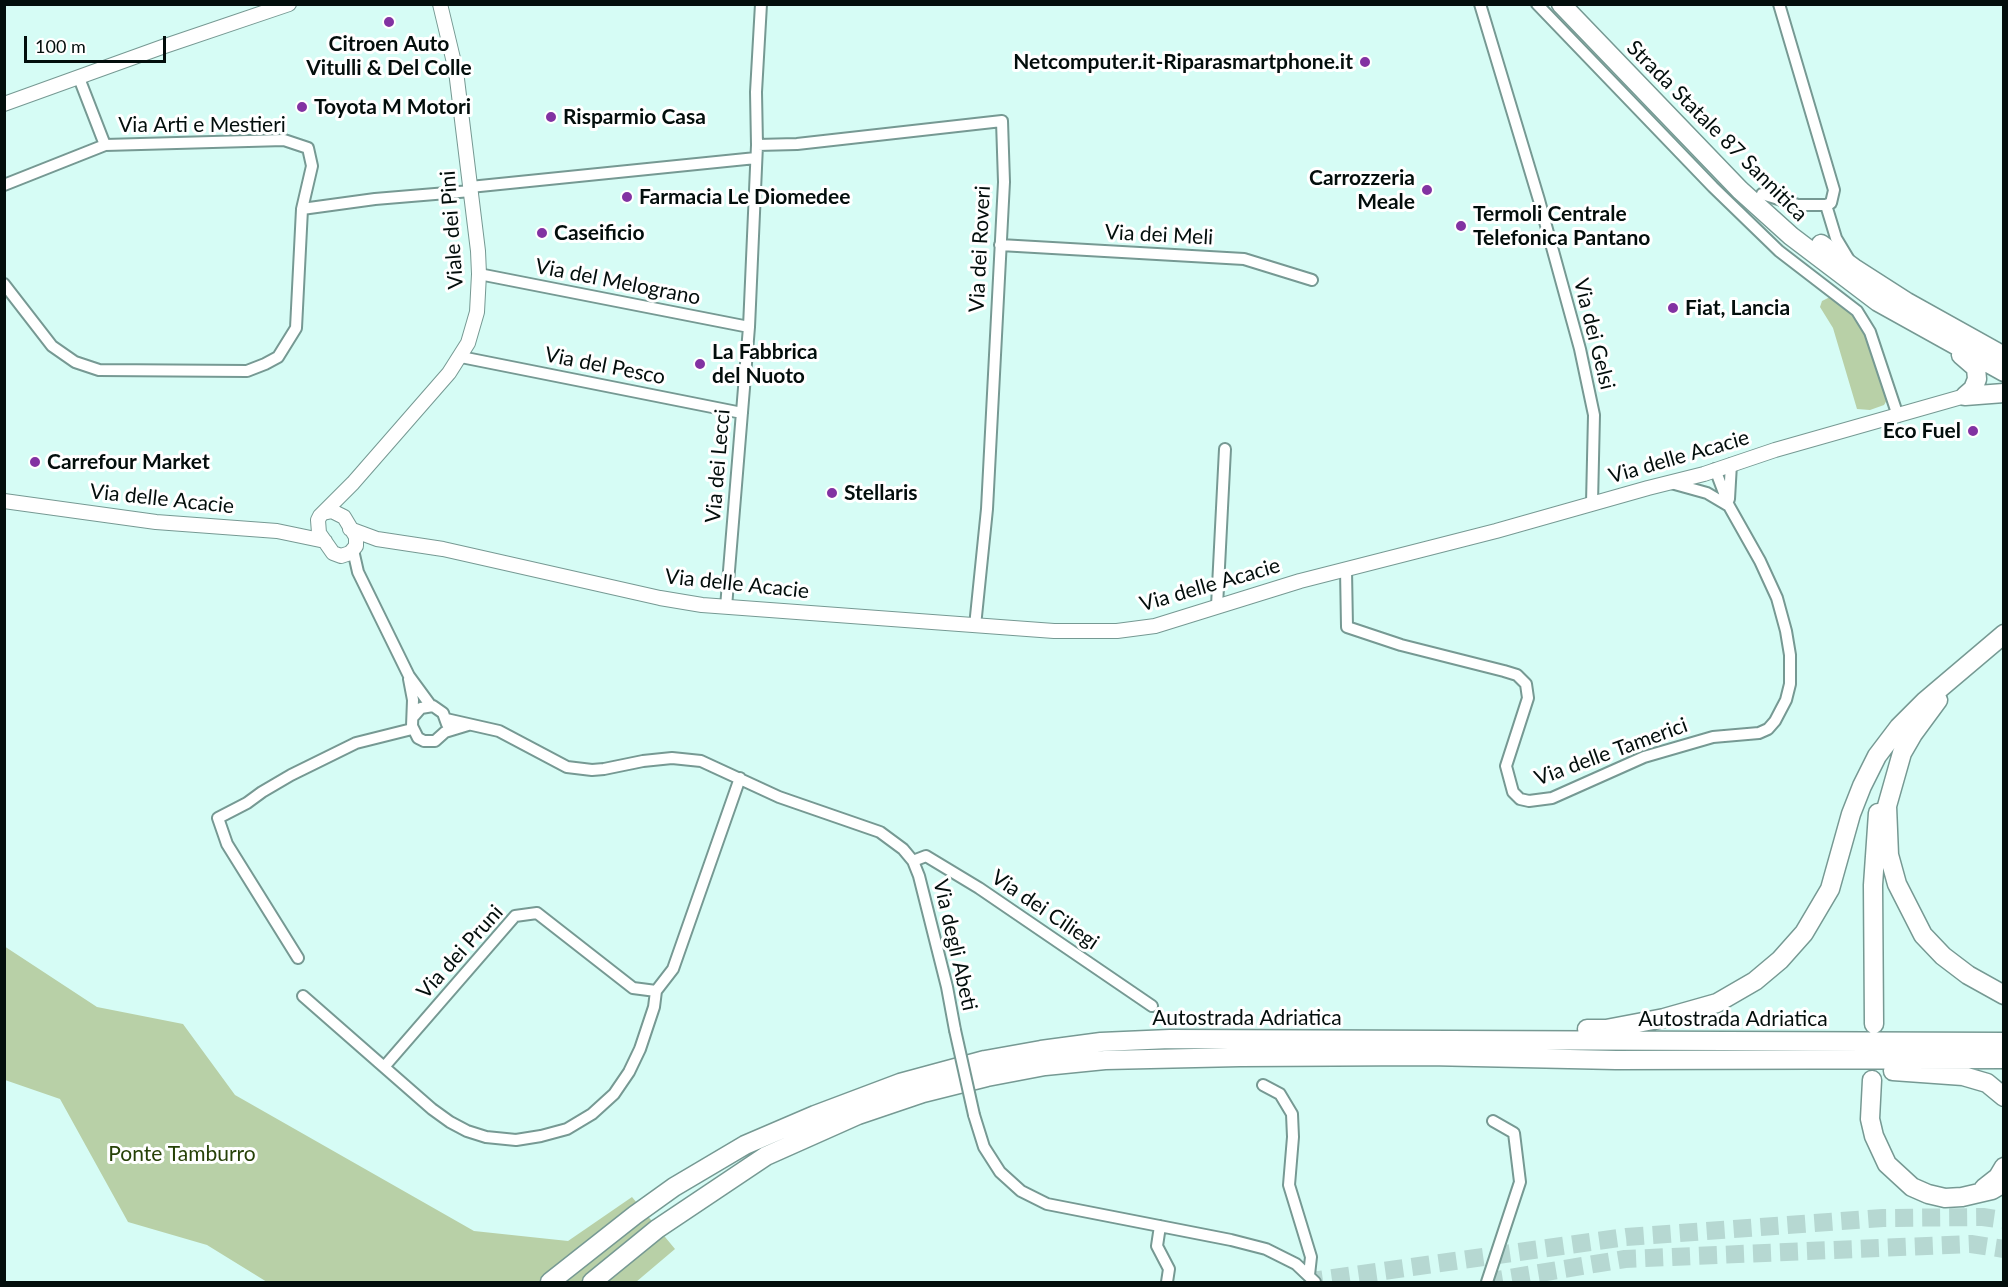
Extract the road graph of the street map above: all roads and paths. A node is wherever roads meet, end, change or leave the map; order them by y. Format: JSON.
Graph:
{"nodes":[{"id":1,"x":289,"y":4,"type":"edge"},
{"id":2,"x":440,"y":4,"type":"edge"},
{"id":3,"x":761,"y":4,"type":"edge"},
{"id":4,"x":1480,"y":4,"type":"edge"},
{"id":5,"x":1537,"y":4,"type":"edge"},
{"id":6,"x":1561,"y":4,"type":"edge"},
{"id":7,"x":1578,"y":4,"type":"edge"},
{"id":8,"x":1779,"y":4,"type":"edge"},
{"id":9,"x":79,"y":78,"type":"junction"},
{"id":10,"x":4,"y":104,"type":"edge"},
{"id":11,"x":105,"y":145,"type":"junction"},
{"id":12,"x":757,"y":145,"type":"junction"},
{"id":13,"x":756,"y":158,"type":"junction"},
{"id":14,"x":4,"y":185,"type":"edge"},
{"id":15,"x":471,"y":189,"type":"junction"},
{"id":16,"x":1762,"y":194,"type":"junction"},
{"id":17,"x":1826,"y":205,"type":"junction"},
{"id":18,"x":302,"y":209,"type":"junction"},
{"id":19,"x":1000,"y":245,"type":"junction"},
{"id":20,"x":1854,"y":268,"type":"junction"},
{"id":21,"x":479,"y":274,"type":"junction"},
{"id":22,"x":1312,"y":280,"type":"dead end"},
{"id":23,"x":4,"y":284,"type":"edge"},
{"id":24,"x":749,"y":327,"type":"junction"},
{"id":25,"x":1934,"y":335,"type":"junction"},
{"id":26,"x":2004,"y":356,"type":"edge"},
{"id":27,"x":461,"y":357,"type":"junction"},
{"id":28,"x":2004,"y":372,"type":"edge"},
{"id":29,"x":2004,"y":393,"type":"edge"},
{"id":30,"x":1965,"y":396,"type":"junction"},
{"id":31,"x":742,"y":413,"type":"junction"},
{"id":32,"x":1898,"y":416,"type":"junction"},
{"id":33,"x":1225,"y":449,"type":"dead end"},
{"id":34,"x":1731,"y":464,"type":"junction"},
{"id":35,"x":1709,"y":471,"type":"junction"},
{"id":36,"x":1669,"y":482,"type":"junction"},
{"id":37,"x":353,"y":483,"type":"junction"},
{"id":38,"x":1707,"y":493,"type":"junction"},
{"id":39,"x":5,"y":501,"type":"edge"},
{"id":40,"x":1592,"y":503,"type":"junction"},
{"id":41,"x":1729,"y":506,"type":"junction"},
{"id":42,"x":322,"y":515,"type":"junction"},
{"id":43,"x":347,"y":523,"type":"junction"},
{"id":44,"x":277,"y":531,"type":"junction"},
{"id":45,"x":377,"y":539,"type":"junction"},
{"id":46,"x":325,"y":541,"type":"junction"},
{"id":47,"x":350,"y":550,"type":"junction"},
{"id":48,"x":1346,"y":570,"type":"junction"},
{"id":49,"x":1217,"y":606,"type":"junction"},
{"id":50,"x":726,"y":607,"type":"junction"},
{"id":51,"x":975,"y":626,"type":"junction"},
{"id":52,"x":2004,"y":634,"type":"edge"},
{"id":53,"x":2004,"y":648,"type":"edge"},
{"id":54,"x":409,"y":676,"type":"junction"},
{"id":55,"x":1933,"y":699,"type":"junction"},
{"id":56,"x":431,"y":706,"type":"junction"},
{"id":57,"x":414,"y":716,"type":"junction"},
{"id":58,"x":446,"y":719,"type":"junction"},
{"id":59,"x":468,"y":725,"type":"junction"},
{"id":60,"x":412,"y":729,"type":"junction"},
{"id":61,"x":445,"y":732,"type":"junction"},
{"id":62,"x":740,"y":778,"type":"junction"},
{"id":63,"x":913,"y":861,"type":"junction"},
{"id":64,"x":298,"y":958,"type":"dead end"},
{"id":65,"x":656,"y":991,"type":"junction"},
{"id":66,"x":2004,"y":995,"type":"edge"},
{"id":67,"x":303,"y":996,"type":"dead end"},
{"id":68,"x":1152,"y":1006,"type":"dead end"},
{"id":69,"x":1874,"y":1024,"type":"dead end"},
{"id":70,"x":1303,"y":1040,"type":"junction"},
{"id":71,"x":2004,"y":1042,"type":"edge"},
{"id":72,"x":2004,"y":1059,"type":"edge"},
{"id":73,"x":1616,"y":1060,"type":"junction"},
{"id":74,"x":384,"y":1067,"type":"junction"},
{"id":75,"x":1872,"y":1080,"type":"dead end"},
{"id":76,"x":1263,"y":1085,"type":"dead end"},
{"id":77,"x":2004,"y":1097,"type":"edge"},
{"id":78,"x":1492,"y":1121,"type":"dead end"},
{"id":79,"x":2004,"y":1167,"type":"edge"},
{"id":80,"x":2004,"y":1183,"type":"edge"},
{"id":81,"x":1976,"y":1195,"type":"junction"},
{"id":82,"x":1160,"y":1226,"type":"junction"},
{"id":83,"x":1312,"y":1279,"type":"edge"},
{"id":84,"x":550,"y":1282,"type":"edge"},
{"id":85,"x":592,"y":1282,"type":"edge"},
{"id":86,"x":1167,"y":1282,"type":"edge"},
{"id":87,"x":1487,"y":1282,"type":"edge"}],
"edges":[{"from":1,"to":9,"type":"street"},
{"from":2,"to":15,"type":"street","name":"Viale dei Pini"},
{"from":3,"to":12,"type":"street","name":"Via dei Lecci"},
{"from":4,"to":40,"type":"street","name":"Via dei Gelsi"},
{"from":5,"to":32,"type":"street"},
{"from":6,"to":25,"type":"highway","name":"Strada Statale 87 Sannitica"},
{"from":7,"to":16,"type":"highway","name":"Strada Statale 87 Sannitica"},
{"from":8,"to":17,"type":"street"},
{"from":9,"to":10,"type":"street"},
{"from":9,"to":11,"type":"street","name":"Via Arti e Mestieri"},
{"from":11,"to":14,"type":"street","name":"Via Arti e Mestieri"},
{"from":11,"to":18,"type":"street","name":"Via Arti e Mestieri"},
{"from":12,"to":13,"type":"street","name":"Via dei Lecci"},
{"from":12,"to":19,"type":"street","name":"Via dei Roveri"},
{"from":13,"to":15,"type":"street"},
{"from":13,"to":24,"type":"street","name":"Via dei Lecci"},
{"from":15,"to":18,"type":"street"},
{"from":15,"to":21,"type":"street","name":"Viale dei Pini"},
{"from":16,"to":17,"type":"street"},
{"from":16,"to":20,"type":"highway","name":"Strada Statale 87 Sannitica"},
{"from":17,"to":20,"type":"street"},
{"from":18,"to":23,"type":"street","name":"Via Arti e Mestieri"},
{"from":19,"to":22,"type":"street","name":"Via dei Meli"},
{"from":19,"to":51,"type":"street","name":"Via dei Roveri"},
{"from":20,"to":26,"type":"highway","name":"Strada Statale 87 Sannitica"},
{"from":21,"to":24,"type":"street","name":"Via del Melograno"},
{"from":21,"to":27,"type":"street","name":"Viale dei Pini"},
{"from":24,"to":31,"type":"street","name":"Via dei Lecci"},
{"from":25,"to":28,"type":"highway","name":"Strada Statale 87 Sannitica"},
{"from":25,"to":30,"type":"highway"},
{"from":27,"to":31,"type":"street","name":"Via del Pesco"},
{"from":27,"to":37,"type":"street","name":"Viale dei Pini"},
{"from":29,"to":30,"type":"highway"},
{"from":30,"to":32,"type":"street","name":"Via delle Acacie"},
{"from":31,"to":50,"type":"street","name":"Via dei Lecci"},
{"from":32,"to":34,"type":"street","name":"Via delle Acacie"},
{"from":33,"to":49,"type":"street"},
{"from":34,"to":35,"type":"street","name":"Via delle Acacie"},
{"from":34,"to":41,"type":"street"},
{"from":35,"to":36,"type":"street","name":"Via delle Acacie"},
{"from":35,"to":38,"type":"street"},
{"from":35,"to":41,"type":"street","name":"Via delle Tamerici"},
{"from":36,"to":38,"type":"street"},
{"from":36,"to":40,"type":"street","name":"Via delle Acacie"},
{"from":37,"to":42,"type":"street","name":"Viale dei Pini"},
{"from":37,"to":43,"type":"street","name":"Viale dei Pini"},
{"from":38,"to":41,"type":"street"},
{"from":39,"to":44,"type":"street","name":"Via delle Acacie"},
{"from":40,"to":48,"type":"street","name":"Via delle Acacie"},
{"from":41,"to":48,"type":"street","name":"Via delle Tamerici"},
{"from":42,"to":43,"type":"street"},
{"from":42,"to":44,"type":"street","name":"Via delle Acacie"},
{"from":42,"to":46,"type":"street"},
{"from":43,"to":45,"type":"street","name":"Via delle Acacie"},
{"from":43,"to":47,"type":"street"},
{"from":44,"to":46,"type":"street","name":"Via delle Acacie"},
{"from":45,"to":47,"type":"street","name":"Via delle Acacie"},
{"from":45,"to":50,"type":"street","name":"Via delle Acacie"},
{"from":46,"to":47,"type":"street"},
{"from":47,"to":54,"type":"street","name":"Via degli Abeti"},
{"from":48,"to":49,"type":"street","name":"Via delle Acacie"},
{"from":49,"to":51,"type":"street","name":"Via delle Acacie"},
{"from":50,"to":51,"type":"street","name":"Via delle Acacie"},
{"from":52,"to":55,"type":"highway"},
{"from":53,"to":55,"type":"highway"},
{"from":54,"to":56,"type":"street","name":"Via degli Abeti"},
{"from":54,"to":57,"type":"street","name":"Via degli Abeti"},
{"from":55,"to":66,"type":"highway"},
{"from":55,"to":69,"type":"highway"},
{"from":55,"to":70,"type":"highway"},
{"from":56,"to":57,"type":"street"},
{"from":56,"to":58,"type":"street","name":"Via degli Abeti"},
{"from":57,"to":60,"type":"street","name":"Via degli Abeti"},
{"from":58,"to":59,"type":"street","name":"Via degli Abeti"},
{"from":58,"to":61,"type":"street"},
{"from":59,"to":61,"type":"street","name":"Via degli Abeti"},
{"from":59,"to":62,"type":"street","name":"Via degli Abeti"},
{"from":60,"to":61,"type":"street","name":"Via degli Abeti"},
{"from":60,"to":64,"type":"street"},
{"from":62,"to":63,"type":"street","name":"Via degli Abeti"},
{"from":62,"to":65,"type":"street"},
{"from":63,"to":68,"type":"street","name":"Via dei Ciliegi"},
{"from":63,"to":82,"type":"street","name":"Via degli Abeti","bridge":true},
{"from":65,"to":74,"type":"street","name":"Via dei Pruni"},
{"from":65,"to":74,"type":"street"},
{"from":67,"to":74,"type":"street"},
{"from":70,"to":71,"type":"highway","name":"Autostrada Adriatica"},
{"from":70,"to":84,"type":"highway","name":"Autostrada Adriatica"},
{"from":72,"to":73,"type":"highway","name":"Autostrada Adriatica"},
{"from":73,"to":77,"type":"highway"},
{"from":73,"to":85,"type":"highway","name":"Autostrada Adriatica"},
{"from":75,"to":81,"type":"highway"},
{"from":76,"to":83,"type":"street"},
{"from":78,"to":87,"type":"street"},
{"from":79,"to":81,"type":"highway"},
{"from":80,"to":81,"type":"highway"},
{"from":82,"to":83,"type":"street","name":"Via degli Abeti"},
{"from":82,"to":86,"type":"street"}]}
